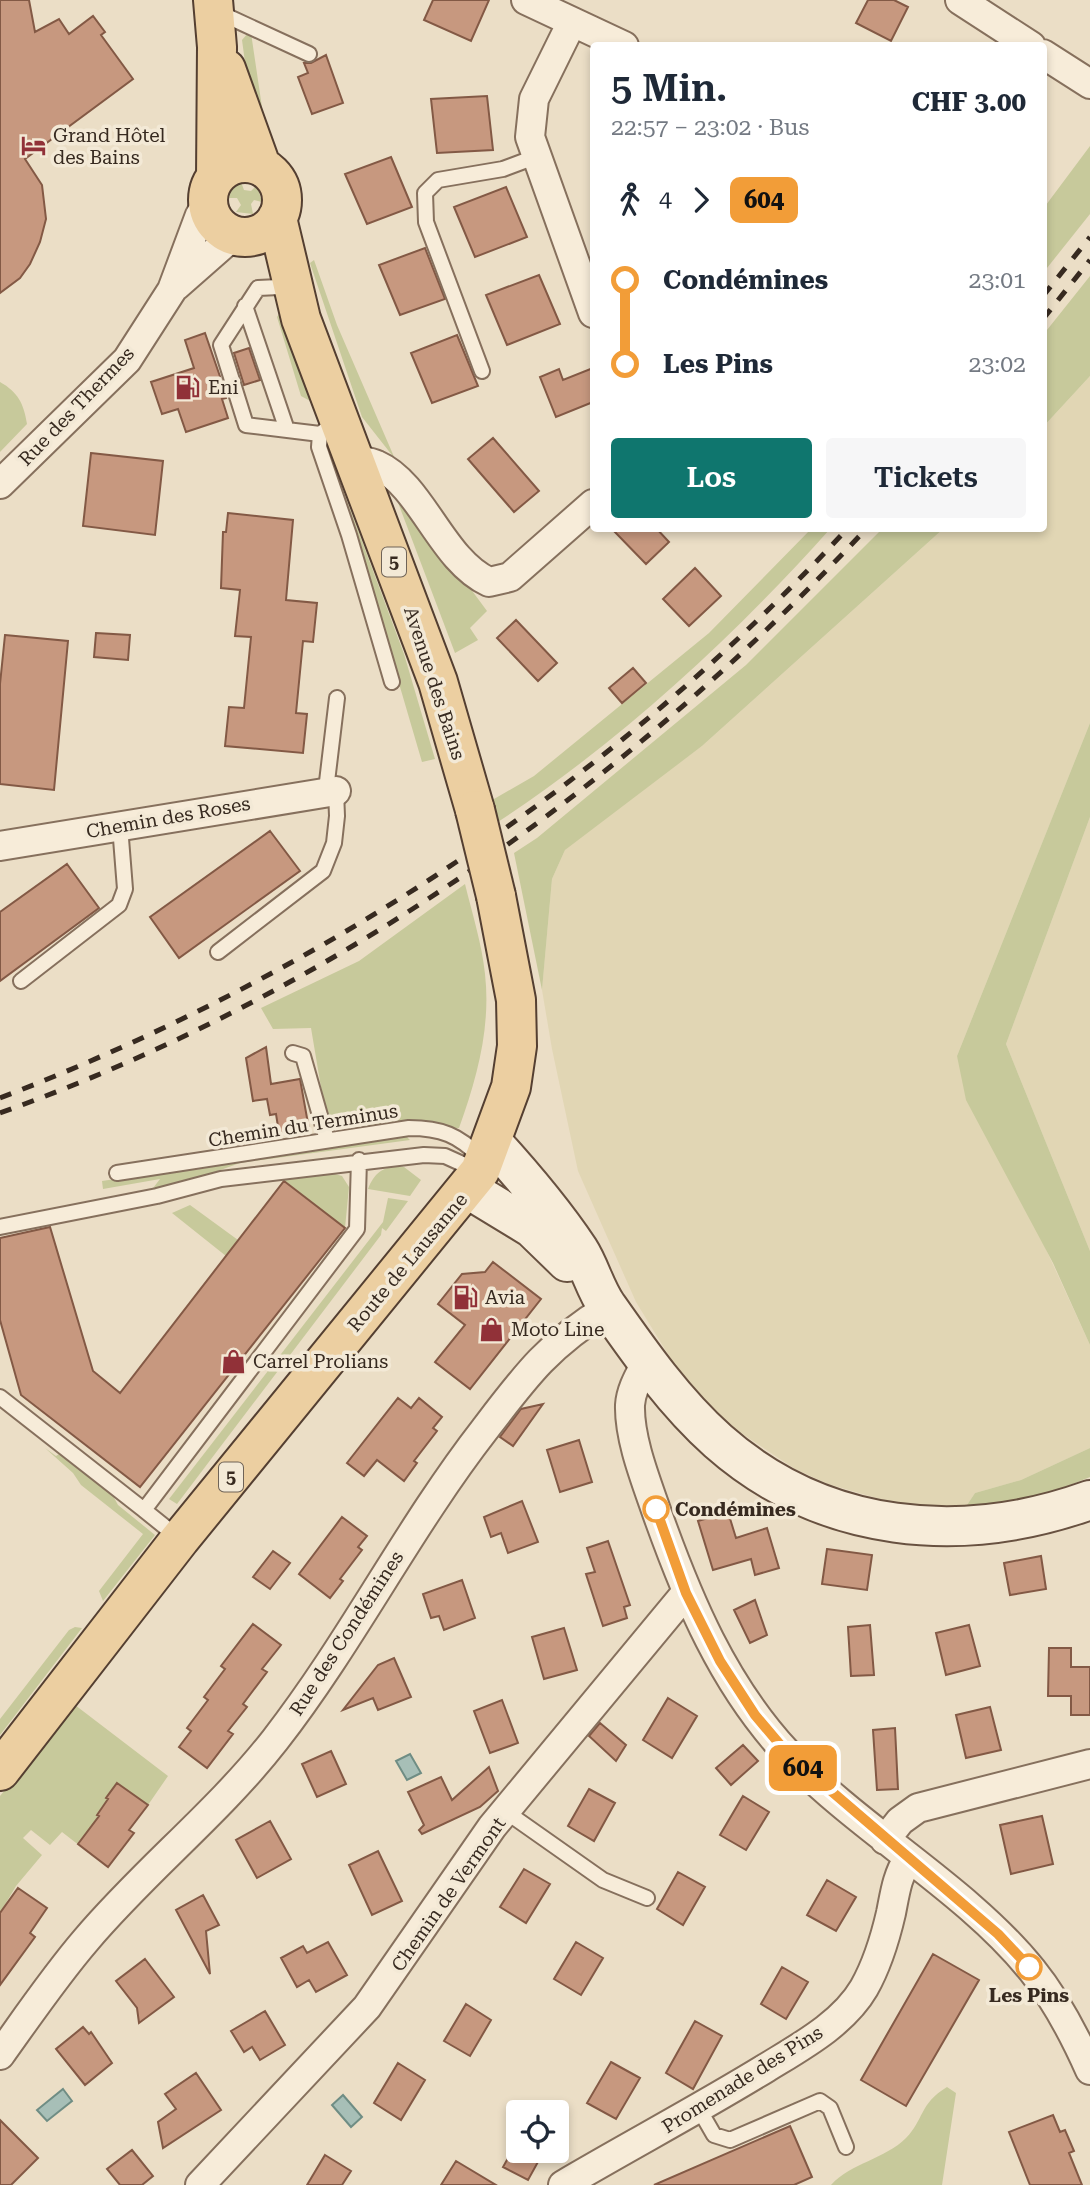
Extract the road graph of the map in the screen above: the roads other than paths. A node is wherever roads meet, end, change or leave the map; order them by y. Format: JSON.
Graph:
{"nodes":[{"id":1,"x":526,"y":0,"type":"edge"},
{"id":2,"x":960,"y":0,"type":"edge"},
{"id":3,"x":213,"y":5,"type":"edge"},
{"id":4,"x":572,"y":22,"type":"junction"},
{"id":5,"x":615,"y":42,"type":"edge"},
{"id":6,"x":1025,"y":42,"type":"edge"},
{"id":7,"x":217,"y":47,"type":"junction"},
{"id":8,"x":309,"y":54,"type":"dead end"},
{"id":9,"x":1047,"y":57,"type":"edge"},
{"id":10,"x":1090,"y":84,"type":"edge"},
{"id":11,"x":535,"y":157,"type":"junction"},
{"id":12,"x":261,"y":166,"type":"junction"},
{"id":13,"x":237,"y":215,"type":"junction"},
{"id":14,"x":279,"y":287,"type":"junction"},
{"id":15,"x":590,"y":305,"type":"edge"},
{"id":16,"x":245,"y":306,"type":"junction"},
{"id":17,"x":301,"y":318,"type":"junction"},
{"id":18,"x":482,"y":371,"type":"dead end"},
{"id":19,"x":329,"y":427,"type":"junction"},
{"id":20,"x":287,"y":430,"type":"junction"},
{"id":21,"x":356,"y":460,"type":"junction"},
{"id":22,"x":0,"y":484,"type":"edge"},
{"id":23,"x":590,"y":507,"type":"edge"},
{"id":24,"x":392,"y":682,"type":"dead end"},
{"id":25,"x":337,"y":698,"type":"dead end"},
{"id":26,"x":331,"y":790,"type":"junction"},
{"id":27,"x":120,"y":826,"type":"junction"},
{"id":28,"x":0,"y":846,"type":"edge"},
{"id":29,"x":496,"y":896,"type":"joint"},
{"id":30,"x":218,"y":953,"type":"dead end"},
{"id":31,"x":21,"y":981,"type":"dead end"},
{"id":32,"x":293,"y":1053,"type":"dead end"},
{"id":33,"x":327,"y":1140,"type":"junction"},
{"id":34,"x":359,"y":1160,"type":"junction"},
{"id":35,"x":481,"y":1166,"type":"junction"},
{"id":36,"x":117,"y":1173,"type":"dead end"},
{"id":37,"x":0,"y":1227,"type":"edge"},
{"id":38,"x":606,"y":1304,"type":"junction"},
{"id":39,"x":647,"y":1361,"type":"junction"},
{"id":40,"x":0,"y":1397,"type":"edge"},
{"id":41,"x":1090,"y":1500,"type":"edge"},
{"id":42,"x":144,"y":1510,"type":"junction"},
{"id":43,"x":180,"y":1539,"type":"junction"},
{"id":44,"x":686,"y":1593,"type":"junction"},
{"id":45,"x":1090,"y":1764,"type":"edge"},
{"id":46,"x":0,"y":1771,"type":"edge"},
{"id":47,"x":505,"y":1811,"type":"junction"},
{"id":48,"x":886,"y":1840,"type":"junction"},
{"id":49,"x":908,"y":1859,"type":"junction"},
{"id":50,"x":647,"y":1898,"type":"dead end"},
{"id":51,"x":0,"y":2055,"type":"edge"},
{"id":52,"x":1090,"y":2070,"type":"edge"},
{"id":53,"x":699,"y":2109,"type":"junction"},
{"id":54,"x":846,"y":2147,"type":"dead end"},
{"id":55,"x":200,"y":2185,"type":"edge"},
{"id":56,"x":563,"y":2185,"type":"edge"}],
"edges":[{"from":1,"to":4,"type":"street"},
{"from":2,"to":6,"type":"street"},
{"from":3,"to":7,"type":"main road","number":"5"},
{"from":3,"to":8,"type":"lane"},
{"from":4,"to":5,"type":"street"},
{"from":4,"to":11,"type":"street"},
{"from":7,"to":12,"type":"main road","number":"5"},
{"from":7,"to":13,"type":"main road","number":"5"},
{"from":9,"to":10,"type":"street"},
{"from":11,"to":15,"type":"street"},
{"from":11,"to":18,"type":"lane"},
{"from":12,"to":13,"type":"main road"},
{"from":12,"to":13,"type":"main road"},
{"from":13,"to":14,"type":"main road","number":"5"},
{"from":13,"to":17,"type":"main road","number":"5"},
{"from":13,"to":22,"type":"street","name":"Rue des Thermes"},
{"from":14,"to":16,"type":"lane"},
{"from":14,"to":17,"type":"main road","number":"5"},
{"from":16,"to":20,"type":"lane"},
{"from":16,"to":20,"type":"lane"},
{"from":17,"to":19,"type":"main road","name":"Avenue des Bains","number":"5"},
{"from":19,"to":20,"type":"lane"},
{"from":19,"to":21,"type":"main road","name":"Avenue des Bains","number":"5"},
{"from":19,"to":24,"type":"lane"},
{"from":21,"to":23,"type":"street"},
{"from":21,"to":29,"type":"main road","name":"Avenue des Bains","number":"5","bridge":true},
{"from":25,"to":26,"type":"lane"},
{"from":26,"to":27,"type":"street","name":"Chemin des Roses"},
{"from":26,"to":30,"type":"lane"},
{"from":27,"to":28,"type":"street","name":"Chemin des Roses"},
{"from":27,"to":31,"type":"lane"},
{"from":29,"to":35,"type":"main road","name":"Route de Lausanne","number":"5"},
{"from":32,"to":33,"type":"lane"},
{"from":33,"to":35,"type":"lane","name":"Chemin du Terminus"},
{"from":33,"to":36,"type":"lane","name":"Chemin du Terminus"},
{"from":34,"to":35,"type":"lane"},
{"from":34,"to":37,"type":"lane"},
{"from":34,"to":42,"type":"lane"},
{"from":35,"to":38,"type":"main road"},
{"from":35,"to":38,"type":"main road"},
{"from":35,"to":43,"type":"main road","name":"Route de Lausanne","number":"5"},
{"from":38,"to":39,"type":"main road"},
{"from":38,"to":51,"type":"street","name":"Rue des Condémines"},
{"from":39,"to":41,"type":"main road"},
{"from":39,"to":44,"type":"street"},
{"from":40,"to":42,"type":"lane"},
{"from":42,"to":43,"type":"lane"},
{"from":43,"to":46,"type":"main road","name":"Route de Lausanne","number":"5"},
{"from":44,"to":47,"type":"street","name":"Chemin de Vermont"},
{"from":44,"to":48,"type":"street"},
{"from":45,"to":48,"type":"street"},
{"from":47,"to":50,"type":"lane"},
{"from":47,"to":55,"type":"street","name":"Chemin de Vermont"},
{"from":48,"to":49,"type":"street"},
{"from":49,"to":52,"type":"street"},
{"from":49,"to":53,"type":"street","name":"Promenade des Pins"},
{"from":53,"to":54,"type":"lane"},
{"from":53,"to":56,"type":"street","name":"Promenade des Pins"}]}
